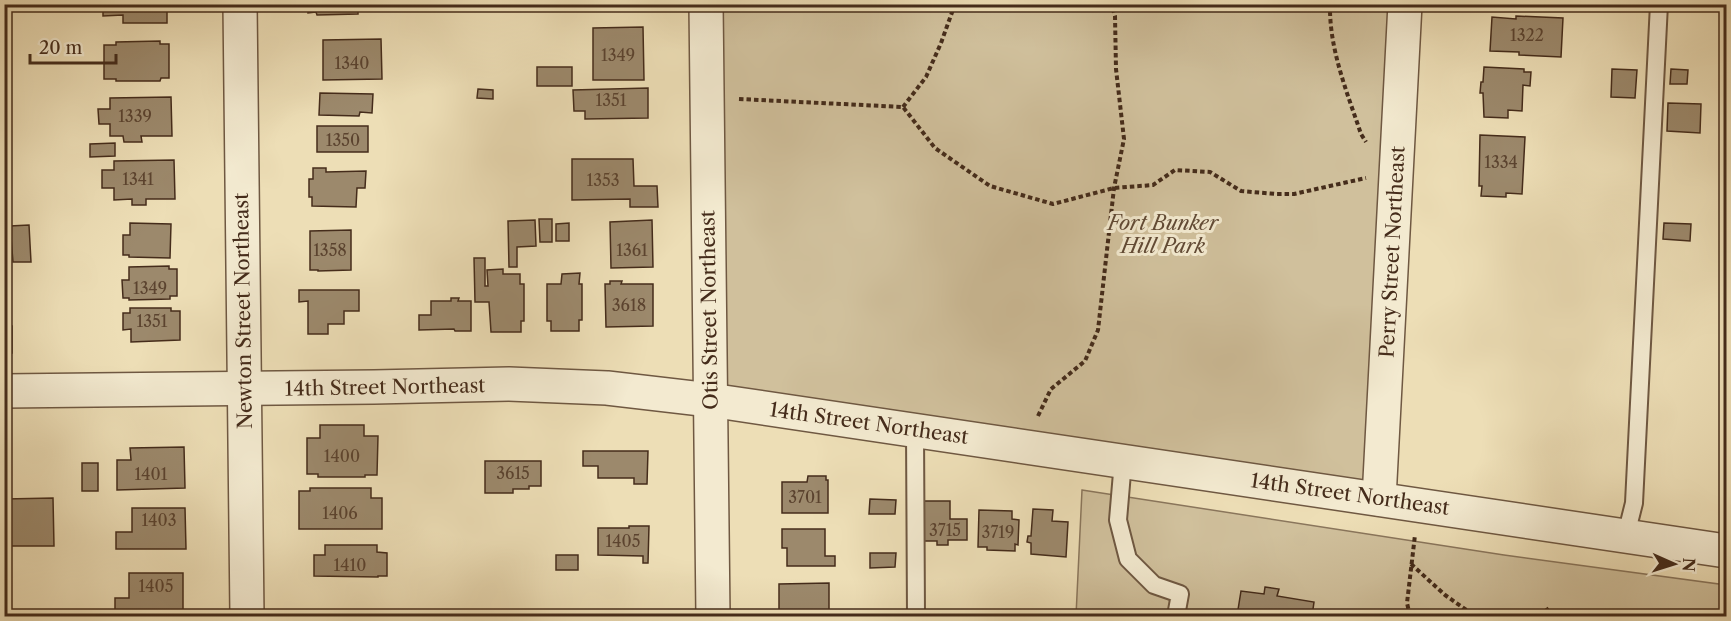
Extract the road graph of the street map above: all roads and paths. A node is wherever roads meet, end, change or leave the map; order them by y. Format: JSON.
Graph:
{"nodes":[{"id":1,"x":240,"y":4,"type":"edge"},
{"id":2,"x":706,"y":4,"type":"edge"},
{"id":3,"x":955,"y":4,"type":"edge"},
{"id":4,"x":1112,"y":4,"type":"edge"},
{"id":5,"x":1330,"y":4,"type":"edge"},
{"id":6,"x":1405,"y":4,"type":"edge"},
{"id":7,"x":1659,"y":4,"type":"edge"},
{"id":8,"x":740,"y":99,"type":"dead end"},
{"id":9,"x":903,"y":107,"type":"junction"},
{"id":10,"x":1396,"y":177,"type":"junction"},
{"id":11,"x":1114,"y":188,"type":"junction"},
{"id":12,"x":244,"y":389,"type":"junction"},
{"id":13,"x":4,"y":391,"type":"edge"},
{"id":14,"x":710,"y":400,"type":"junction"},
{"id":15,"x":1038,"y":416,"type":"dead end"},
{"id":16,"x":915,"y":430,"type":"junction"},
{"id":17,"x":1123,"y":461,"type":"junction"},
{"id":18,"x":1379,"y":498,"type":"junction"},
{"id":19,"x":1419,"y":504,"type":"junction"},
{"id":20,"x":1626,"y":536,"type":"junction"},
{"id":21,"x":1726,"y":551,"type":"edge"},
{"id":22,"x":1412,"y":564,"type":"junction"},
{"id":23,"x":1546,"y":608,"type":"dead end"},
{"id":24,"x":247,"y":616,"type":"edge"},
{"id":25,"x":713,"y":616,"type":"edge"},
{"id":26,"x":916,"y":616,"type":"edge"},
{"id":27,"x":1176,"y":616,"type":"edge"},
{"id":28,"x":1410,"y":616,"type":"edge"},
{"id":29,"x":1475,"y":616,"type":"edge"},
{"id":30,"x":1552,"y":616,"type":"edge"}],
"edges":[{"from":1,"to":12,"type":"street","name":"Newton Street Northeast"},
{"from":2,"to":14,"type":"street","name":"Otis Street Northeast"},
{"from":3,"to":9,"type":"path"},
{"from":4,"to":11,"type":"path"},
{"from":5,"to":10,"type":"path"},
{"from":6,"to":10,"type":"street","name":"Perry Street Northeast"},
{"from":7,"to":20,"type":"lane"},
{"from":8,"to":9,"type":"path"},
{"from":9,"to":11,"type":"path"},
{"from":10,"to":11,"type":"path"},
{"from":10,"to":18,"type":"street","name":"Perry Street Northeast"},
{"from":11,"to":15,"type":"path"},
{"from":12,"to":13,"type":"street","name":"14th Street Northeast"},
{"from":12,"to":14,"type":"street","name":"14th Street Northeast"},
{"from":12,"to":24,"type":"street","name":"Newton Street Northeast"},
{"from":14,"to":16,"type":"street","name":"14th Street Northeast"},
{"from":14,"to":25,"type":"street","name":"Otis Street Northeast"},
{"from":16,"to":17,"type":"street","name":"14th Street Northeast"},
{"from":16,"to":26,"type":"lane"},
{"from":17,"to":18,"type":"street","name":"14th Street Northeast"},
{"from":17,"to":27,"type":"lane"},
{"from":18,"to":19,"type":"street","name":"14th Street Northeast"},
{"from":19,"to":20,"type":"street","name":"14th Street Northeast"},
{"from":19,"to":22,"type":"path"},
{"from":20,"to":21,"type":"street","name":"14th Street Northeast"},
{"from":22,"to":28,"type":"path"},
{"from":22,"to":29,"type":"path"},
{"from":23,"to":30,"type":"path"}]}
